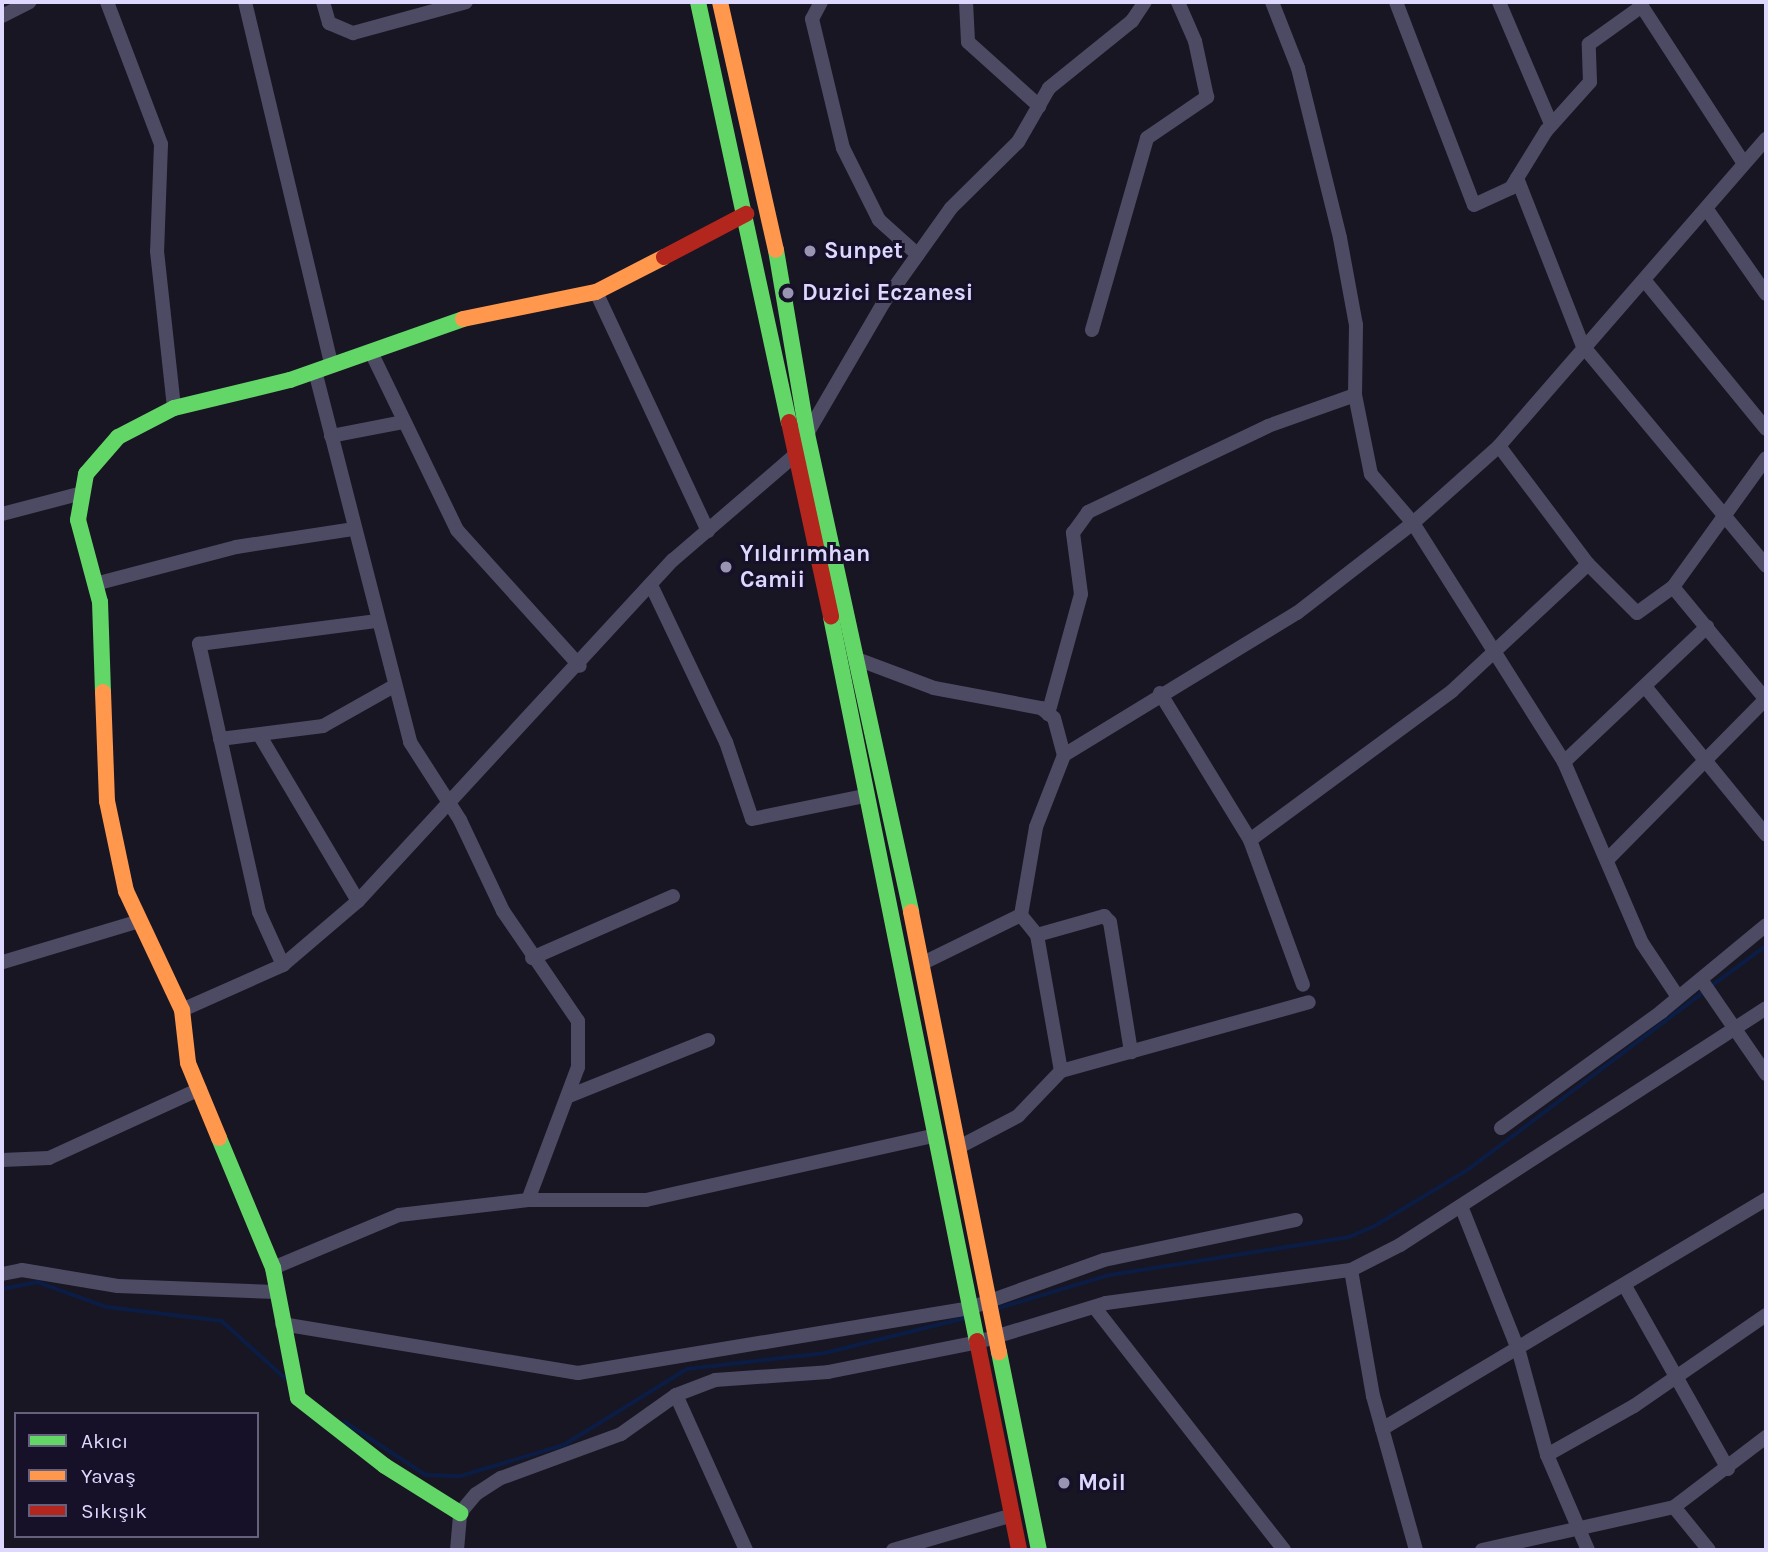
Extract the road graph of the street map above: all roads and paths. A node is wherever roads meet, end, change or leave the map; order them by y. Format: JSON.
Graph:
{"nodes":[{"id":1,"x":30,"y":2,"type":"edge"},
{"id":2,"x":107,"y":2,"type":"edge"},
{"id":3,"x":246,"y":2,"type":"edge"},
{"id":4,"x":323,"y":2,"type":"edge"},
{"id":5,"x":466,"y":2,"type":"edge"},
{"id":6,"x":698,"y":2,"type":"edge"},
{"id":7,"x":720,"y":2,"type":"edge"},
{"id":8,"x":821,"y":2,"type":"edge"},
{"id":9,"x":966,"y":2,"type":"edge"},
{"id":10,"x":1145,"y":2,"type":"edge"},
{"id":11,"x":1178,"y":2,"type":"edge"},
{"id":12,"x":1272,"y":2,"type":"edge"},
{"id":13,"x":1396,"y":2,"type":"edge"},
{"id":14,"x":1499,"y":2,"type":"edge"},
{"id":15,"x":1640,"y":4,"type":"edge"},
{"id":16,"x":2,"y":16,"type":"edge"},
{"id":17,"x":1038,"y":106,"type":"junction"},
{"id":18,"x":1551,"y":124,"type":"junction"},
{"id":19,"x":1766,"y":139,"type":"edge"},
{"id":20,"x":1743,"y":162,"type":"junction"},
{"id":21,"x":1517,"y":178,"type":"junction"},
{"id":22,"x":1708,"y":211,"type":"junction"},
{"id":23,"x":746,"y":214,"type":"junction"},
{"id":24,"x":918,"y":255,"type":"junction"},
{"id":25,"x":1644,"y":281,"type":"junction"},
{"id":26,"x":596,"y":292,"type":"junction"},
{"id":27,"x":1766,"y":294,"type":"edge"},
{"id":28,"x":1092,"y":330,"type":"dead end"},
{"id":29,"x":1583,"y":346,"type":"junction"},
{"id":30,"x":371,"y":352,"type":"junction"},
{"id":31,"x":332,"y":366,"type":"junction"},
{"id":32,"x":315,"y":371,"type":"junction"},
{"id":33,"x":1355,"y":395,"type":"junction"},
{"id":34,"x":174,"y":408,"type":"junction"},
{"id":35,"x":403,"y":422,"type":"junction"},
{"id":36,"x":1766,"y":429,"type":"edge"},
{"id":37,"x":807,"y":434,"type":"junction"},
{"id":38,"x":331,"y":436,"type":"junction"},
{"id":39,"x":1499,"y":446,"type":"junction"},
{"id":40,"x":794,"y":456,"type":"junction"},
{"id":41,"x":1766,"y":458,"type":"edge"},
{"id":42,"x":82,"y":493,"type":"junction"},
{"id":43,"x":2,"y":514,"type":"edge"},
{"id":44,"x":1726,"y":519,"type":"junction"},
{"id":45,"x":1413,"y":523,"type":"junction"},
{"id":46,"x":354,"y":529,"type":"junction"},
{"id":47,"x":708,"y":531,"type":"junction"},
{"id":48,"x":1588,"y":564,"type":"junction"},
{"id":49,"x":1766,"y":566,"type":"edge"},
{"id":50,"x":95,"y":583,"type":"junction"},
{"id":51,"x":651,"y":585,"type":"junction"},
{"id":52,"x":1673,"y":587,"type":"junction"},
{"id":53,"x":376,"y":621,"type":"junction"},
{"id":54,"x":1707,"y":627,"type":"junction"},
{"id":55,"x":1495,"y":648,"type":"junction"},
{"id":56,"x":857,"y":659,"type":"junction"},
{"id":57,"x":580,"y":666,"type":"junction"},
{"id":58,"x":394,"y":686,"type":"junction"},
{"id":59,"x":1647,"y":689,"type":"junction"},
{"id":60,"x":1160,"y":693,"type":"junction"},
{"id":61,"x":1766,"y":699,"type":"edge"},
{"id":62,"x":1048,"y":714,"type":"junction"},
{"id":63,"x":260,"y":736,"type":"junction"},
{"id":64,"x":220,"y":739,"type":"junction"},
{"id":65,"x":1064,"y":755,"type":"junction"},
{"id":66,"x":1563,"y":762,"type":"junction"},
{"id":67,"x":1705,"y":764,"type":"junction"},
{"id":68,"x":864,"y":796,"type":"junction"},
{"id":69,"x":448,"y":806,"type":"junction"},
{"id":70,"x":1766,"y":835,"type":"edge"},
{"id":71,"x":1250,"y":840,"type":"junction"},
{"id":72,"x":1607,"y":860,"type":"junction"},
{"id":73,"x":673,"y":896,"type":"dead end"},
{"id":74,"x":358,"y":901,"type":"junction"},
{"id":75,"x":1021,"y":915,"type":"junction"},
{"id":76,"x":140,"y":921,"type":"junction"},
{"id":77,"x":1766,"y":925,"type":"edge"},
{"id":78,"x":1037,"y":935,"type":"junction"},
{"id":79,"x":532,"y":958,"type":"junction"},
{"id":80,"x":3,"y":962,"type":"edge"},
{"id":81,"x":923,"y":963,"type":"junction"},
{"id":82,"x":283,"y":965,"type":"junction"},
{"id":83,"x":1303,"y":985,"type":"dead end"},
{"id":84,"x":1707,"y":986,"type":"junction"},
{"id":85,"x":1678,"y":997,"type":"junction"},
{"id":86,"x":1309,"y":1002,"type":"dead end"},
{"id":87,"x":1766,"y":1008,"type":"edge"},
{"id":88,"x":182,"y":1010,"type":"junction"},
{"id":89,"x":1739,"y":1026,"type":"junction"},
{"id":90,"x":708,"y":1040,"type":"dead end"},
{"id":91,"x":1131,"y":1052,"type":"junction"},
{"id":92,"x":1061,"y":1071,"type":"junction"},
{"id":93,"x":1766,"y":1074,"type":"edge"},
{"id":94,"x":200,"y":1089,"type":"junction"},
{"id":95,"x":569,"y":1096,"type":"junction"},
{"id":96,"x":1501,"y":1128,"type":"dead end"},
{"id":97,"x":933,"y":1136,"type":"junction"},
{"id":98,"x":959,"y":1147,"type":"junction"},
{"id":99,"x":2,"y":1160,"type":"edge"},
{"id":100,"x":1766,"y":1199,"type":"edge"},
{"id":101,"x":528,"y":1200,"type":"junction"},
{"id":102,"x":1461,"y":1206,"type":"junction"},
{"id":103,"x":1296,"y":1220,"type":"dead end"},
{"id":104,"x":273,"y":1268,"type":"junction"},
{"id":105,"x":1351,"y":1270,"type":"junction"},
{"id":106,"x":2,"y":1274,"type":"edge"},
{"id":107,"x":1625,"y":1286,"type":"junction"},
{"id":108,"x":277,"y":1292,"type":"junction"},
{"id":109,"x":989,"y":1303,"type":"junction"},
{"id":110,"x":1095,"y":1308,"type":"junction"},
{"id":111,"x":1766,"y":1315,"type":"edge"},
{"id":112,"x":973,"y":1322,"type":"junction"},
{"id":113,"x":282,"y":1324,"type":"junction"},
{"id":114,"x":995,"y":1329,"type":"junction"},
{"id":115,"x":1518,"y":1352,"type":"junction"},
{"id":116,"x":1674,"y":1378,"type":"junction"},
{"id":117,"x":676,"y":1395,"type":"junction"},
{"id":118,"x":1382,"y":1429,"type":"junction"},
{"id":119,"x":1766,"y":1437,"type":"edge"},
{"id":120,"x":1547,"y":1455,"type":"junction"},
{"id":121,"x":1728,"y":1469,"type":"junction"},
{"id":122,"x":1674,"y":1507,"type":"junction"},
{"id":123,"x":460,"y":1513,"type":"junction"},
{"id":124,"x":1013,"y":1515,"type":"junction"},
{"id":125,"x":1576,"y":1529,"type":"junction"},
{"id":126,"x":917,"y":1546,"type":"edge"},
{"id":127,"x":457,"y":1550,"type":"edge"},
{"id":128,"x":746,"y":1550,"type":"edge"},
{"id":129,"x":893,"y":1550,"type":"edge"},
{"id":130,"x":1019,"y":1550,"type":"edge"},
{"id":131,"x":1039,"y":1550,"type":"edge"},
{"id":132,"x":1284,"y":1550,"type":"edge"},
{"id":133,"x":1416,"y":1550,"type":"edge"},
{"id":134,"x":1482,"y":1550,"type":"edge"},
{"id":135,"x":1588,"y":1550,"type":"edge"},
{"id":136,"x":1709,"y":1550,"type":"edge"}],
"edges":[{"from":1,"to":16,"type":"street"},
{"from":2,"to":34,"type":"street"},
{"from":3,"to":31,"type":"street"},
{"from":4,"to":5,"type":"street"},
{"from":6,"to":23,"type":"main road"},
{"from":7,"to":37,"type":"main road"},
{"from":8,"to":24,"type":"street"},
{"from":9,"to":17,"type":"street"},
{"from":10,"to":17,"type":"street"},
{"from":11,"to":28,"type":"street"},
{"from":12,"to":33,"type":"street"},
{"from":13,"to":21,"type":"street"},
{"from":14,"to":18,"type":"street"},
{"from":15,"to":18,"type":"street"},
{"from":15,"to":20,"type":"street"},
{"from":17,"to":24,"type":"street"},
{"from":18,"to":21,"type":"street"},
{"from":19,"to":20,"type":"street"},
{"from":20,"to":22,"type":"street"},
{"from":21,"to":29,"type":"street"},
{"from":22,"to":25,"type":"street"},
{"from":22,"to":27,"type":"street"},
{"from":23,"to":26,"type":"main road"},
{"from":23,"to":40,"type":"main road"},
{"from":24,"to":37,"type":"street"},
{"from":25,"to":29,"type":"street"},
{"from":25,"to":36,"type":"street"},
{"from":26,"to":30,"type":"main road"},
{"from":26,"to":47,"type":"street"},
{"from":29,"to":39,"type":"street"},
{"from":29,"to":44,"type":"street"},
{"from":30,"to":31,"type":"main road"},
{"from":30,"to":35,"type":"street"},
{"from":31,"to":32,"type":"main road"},
{"from":32,"to":34,"type":"main road"},
{"from":32,"to":38,"type":"street"},
{"from":33,"to":45,"type":"street"},
{"from":33,"to":62,"type":"street"},
{"from":34,"to":42,"type":"main road"},
{"from":35,"to":38,"type":"street"},
{"from":35,"to":57,"type":"street"},
{"from":37,"to":40,"type":"street"},
{"from":37,"to":56,"type":"main road"},
{"from":38,"to":46,"type":"street"},
{"from":39,"to":45,"type":"street"},
{"from":39,"to":48,"type":"street"},
{"from":40,"to":47,"type":"street"},
{"from":40,"to":68,"type":"main road"},
{"from":41,"to":44,"type":"street"},
{"from":42,"to":43,"type":"street"},
{"from":42,"to":50,"type":"main road"},
{"from":44,"to":49,"type":"street"},
{"from":44,"to":52,"type":"street"},
{"from":45,"to":55,"type":"street"},
{"from":45,"to":60,"type":"street"},
{"from":46,"to":50,"type":"street"},
{"from":46,"to":53,"type":"street"},
{"from":47,"to":51,"type":"street"},
{"from":48,"to":52,"type":"street"},
{"from":48,"to":55,"type":"street"},
{"from":50,"to":76,"type":"main road"},
{"from":51,"to":57,"type":"street"},
{"from":51,"to":68,"type":"street"},
{"from":52,"to":54,"type":"street"},
{"from":53,"to":58,"type":"street"},
{"from":53,"to":64,"type":"street"},
{"from":54,"to":59,"type":"street"},
{"from":54,"to":61,"type":"street"},
{"from":55,"to":66,"type":"street"},
{"from":55,"to":71,"type":"street"},
{"from":56,"to":62,"type":"street"},
{"from":56,"to":81,"type":"main road"},
{"from":57,"to":69,"type":"street"},
{"from":58,"to":63,"type":"street"},
{"from":58,"to":69,"type":"street"},
{"from":59,"to":66,"type":"street"},
{"from":59,"to":67,"type":"street"},
{"from":60,"to":65,"type":"street"},
{"from":60,"to":71,"type":"street"},
{"from":61,"to":67,"type":"street"},
{"from":62,"to":65,"type":"street"},
{"from":63,"to":64,"type":"street"},
{"from":63,"to":74,"type":"street"},
{"from":64,"to":82,"type":"street"},
{"from":65,"to":75,"type":"street"},
{"from":66,"to":72,"type":"street"},
{"from":67,"to":70,"type":"street"},
{"from":67,"to":72,"type":"street"},
{"from":68,"to":97,"type":"main road"},
{"from":69,"to":74,"type":"street"},
{"from":69,"to":79,"type":"street"},
{"from":71,"to":83,"type":"street"},
{"from":72,"to":85,"type":"street"},
{"from":73,"to":79,"type":"street"},
{"from":74,"to":82,"type":"street"},
{"from":75,"to":78,"type":"street"},
{"from":75,"to":81,"type":"street"},
{"from":76,"to":80,"type":"street"},
{"from":76,"to":88,"type":"main road"},
{"from":77,"to":84,"type":"street"},
{"from":78,"to":91,"type":"street"},
{"from":78,"to":92,"type":"street"},
{"from":79,"to":95,"type":"street"},
{"from":81,"to":98,"type":"main road"},
{"from":82,"to":88,"type":"street"},
{"from":84,"to":85,"type":"street"},
{"from":84,"to":89,"type":"street"},
{"from":85,"to":96,"type":"street"},
{"from":86,"to":91,"type":"street"},
{"from":87,"to":89,"type":"street"},
{"from":88,"to":94,"type":"main road"},
{"from":89,"to":93,"type":"street"},
{"from":89,"to":102,"type":"street"},
{"from":90,"to":95,"type":"street"},
{"from":91,"to":92,"type":"street"},
{"from":92,"to":98,"type":"street"},
{"from":94,"to":99,"type":"street"},
{"from":94,"to":104,"type":"main road"},
{"from":95,"to":101,"type":"street"},
{"from":97,"to":101,"type":"street"},
{"from":97,"to":112,"type":"main road"},
{"from":98,"to":109,"type":"main road"},
{"from":100,"to":107,"type":"street"},
{"from":101,"to":104,"type":"street"},
{"from":102,"to":105,"type":"street"},
{"from":102,"to":115,"type":"street"},
{"from":103,"to":109,"type":"street"},
{"from":104,"to":108,"type":"main road"},
{"from":105,"to":110,"type":"street"},
{"from":105,"to":118,"type":"street"},
{"from":106,"to":108,"type":"street"},
{"from":107,"to":115,"type":"street"},
{"from":107,"to":116,"type":"street"},
{"from":108,"to":113,"type":"main road"},
{"from":109,"to":112,"type":"street"},
{"from":109,"to":114,"type":"main road"},
{"from":110,"to":114,"type":"street"},
{"from":110,"to":132,"type":"street"},
{"from":111,"to":116,"type":"street"},
{"from":112,"to":113,"type":"street"},
{"from":112,"to":114,"type":"street"},
{"from":112,"to":117,"type":"street"},
{"from":112,"to":124,"type":"main road"},
{"from":113,"to":123,"type":"main road"},
{"from":114,"to":131,"type":"main road"},
{"from":115,"to":118,"type":"street"},
{"from":115,"to":120,"type":"street"},
{"from":116,"to":120,"type":"street"},
{"from":116,"to":121,"type":"street"},
{"from":117,"to":123,"type":"street"},
{"from":117,"to":128,"type":"street"},
{"from":118,"to":133,"type":"street"},
{"from":119,"to":121,"type":"street"},
{"from":120,"to":125,"type":"street"},
{"from":121,"to":122,"type":"street"},
{"from":122,"to":125,"type":"street"},
{"from":122,"to":136,"type":"street"},
{"from":123,"to":127,"type":"street"},
{"from":124,"to":126,"type":"street"},
{"from":124,"to":130,"type":"main road"},
{"from":125,"to":134,"type":"street"},
{"from":125,"to":135,"type":"street"},
{"from":126,"to":129,"type":"street"}]}
